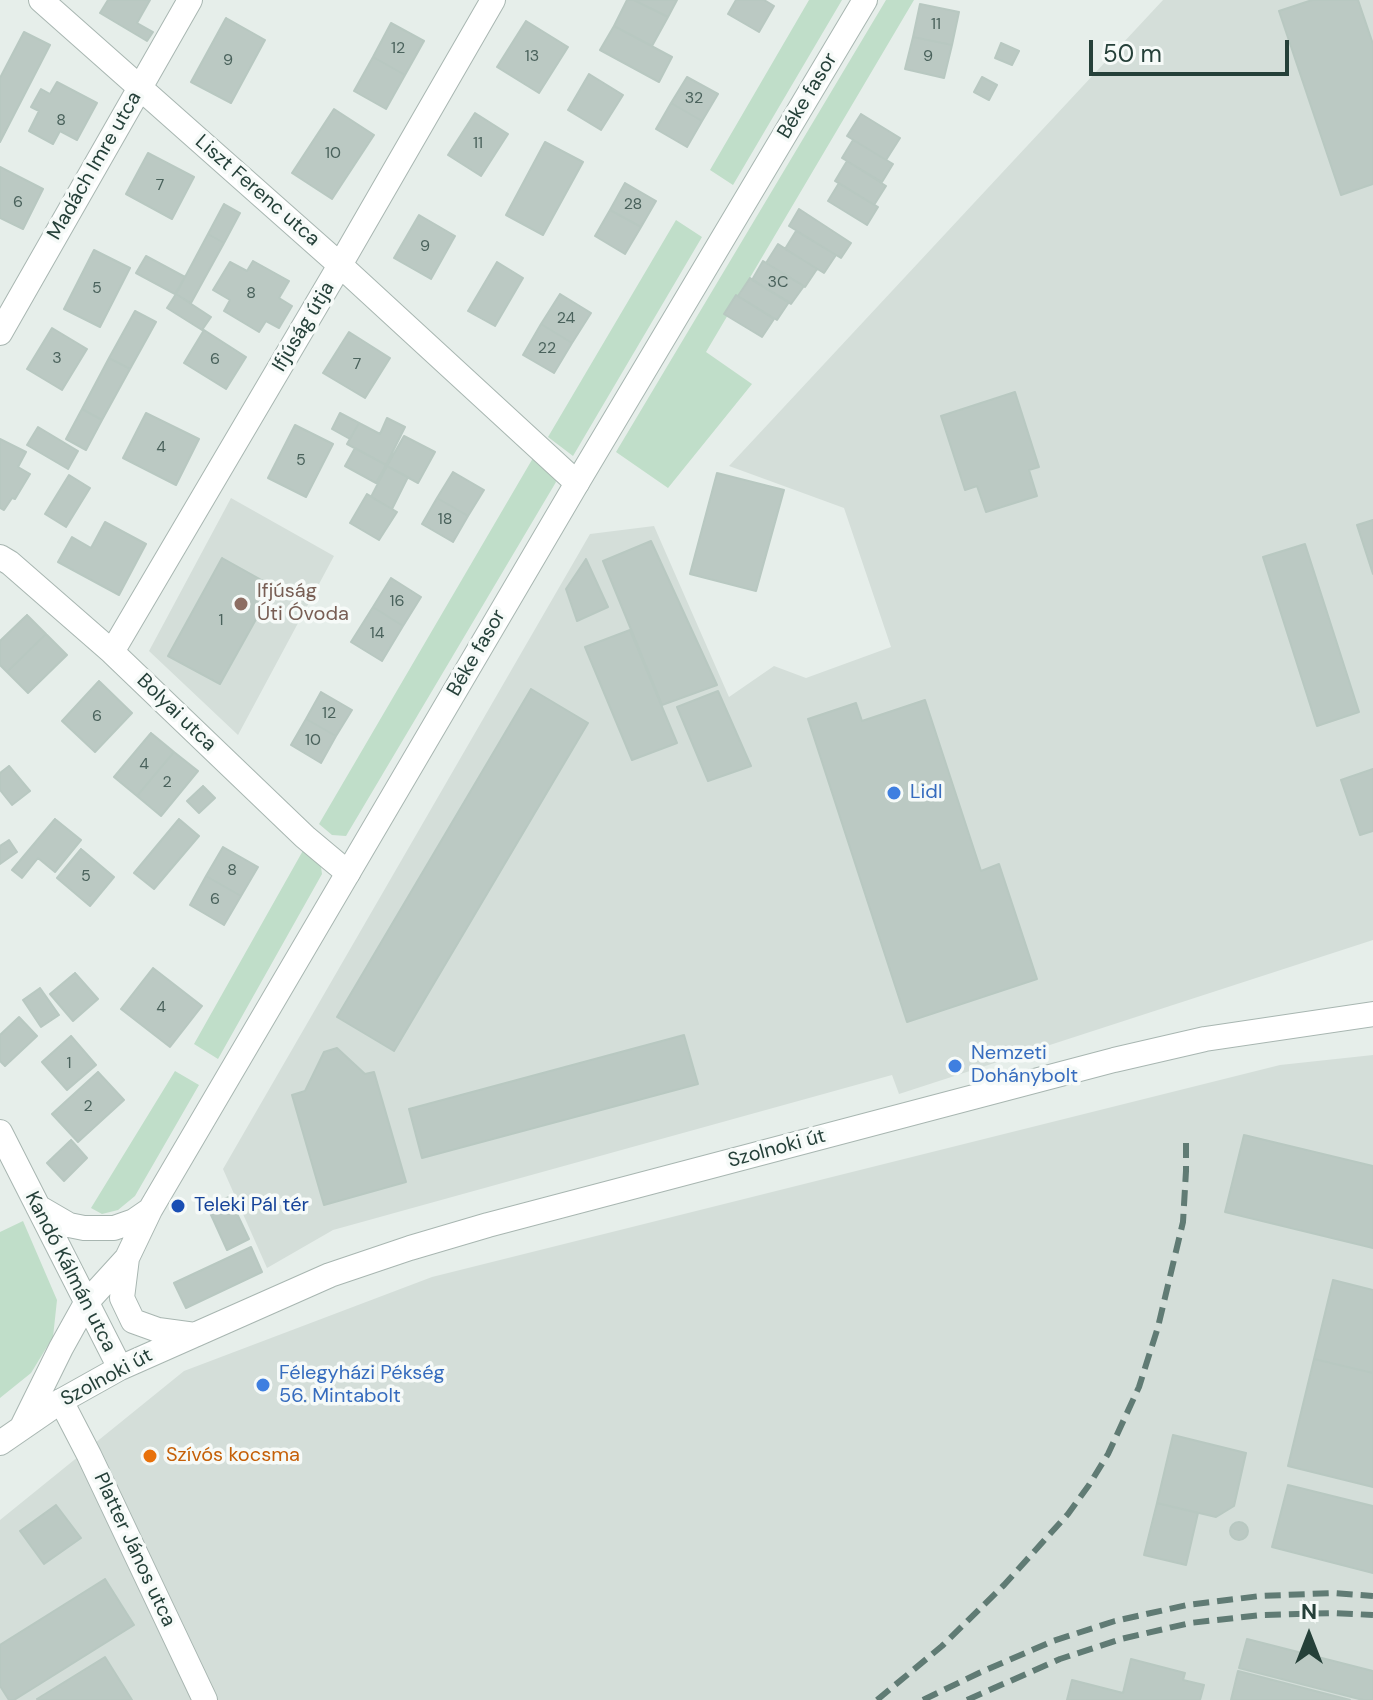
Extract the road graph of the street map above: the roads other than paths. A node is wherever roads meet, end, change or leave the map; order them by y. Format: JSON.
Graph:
{"nodes":[{"id":1,"x":41,"y":0,"type":"edge"},
{"id":2,"x":190,"y":0,"type":"edge"},
{"id":3,"x":493,"y":0,"type":"edge"},
{"id":4,"x":865,"y":0,"type":"edge"},
{"id":5,"x":139,"y":87,"type":"junction"},
{"id":6,"x":340,"y":265,"type":"junction"},
{"id":7,"x":0,"y":333,"type":"edge"},
{"id":8,"x":577,"y":483,"type":"junction"},
{"id":9,"x":0,"y":557,"type":"edge"},
{"id":10,"x":112,"y":652,"type":"junction"},
{"id":11,"x":348,"y":873,"type":"junction"},
{"id":12,"x":1373,"y":1014,"type":"edge"},
{"id":13,"x":0,"y":1132,"type":"edge"},
{"id":14,"x":38,"y":1207,"type":"junction"},
{"id":15,"x":150,"y":1210,"type":"junction"},
{"id":16,"x":127,"y":1258,"type":"junction"},
{"id":17,"x":86,"y":1303,"type":"junction"},
{"id":18,"x":133,"y":1321,"type":"junction"},
{"id":19,"x":195,"y":1335,"type":"junction"},
{"id":20,"x":120,"y":1368,"type":"junction"},
{"id":21,"x":61,"y":1401,"type":"junction"},
{"id":22,"x":22,"y":1427,"type":"junction"},
{"id":23,"x":0,"y":1443,"type":"edge"},
{"id":24,"x":205,"y":1700,"type":"edge"}],
"edges":[{"from":1,"to":5,"type":"street","name":"Liszt Ferenc utca"},
{"from":2,"to":5,"type":"street","name":"Madách Imre utca"},
{"from":3,"to":6,"type":"street","name":"Ifjúság útja"},
{"from":4,"to":8,"type":"street","name":"Béke fasor"},
{"from":5,"to":6,"type":"street","name":"Liszt Ferenc utca"},
{"from":5,"to":7,"type":"street","name":"Madách Imre utca"},
{"from":6,"to":8,"type":"street","name":"Liszt Ferenc utca"},
{"from":6,"to":10,"type":"street","name":"Ifjúság útja"},
{"from":8,"to":11,"type":"street","name":"Béke fasor"},
{"from":9,"to":10,"type":"street","name":"Bolyai utca"},
{"from":10,"to":11,"type":"street","name":"Bolyai utca"},
{"from":11,"to":15,"type":"street","name":"Béke fasor"},
{"from":12,"to":19,"type":"street","name":"Szolnoki út"},
{"from":13,"to":14,"type":"street","name":"Kandó Kálmán utca"},
{"from":14,"to":15,"type":"street"},
{"from":14,"to":17,"type":"street","name":"Kandó Kálmán utca"},
{"from":15,"to":16,"type":"street","name":"Béke fasor"},
{"from":16,"to":17,"type":"street","name":"Béke fasor"},
{"from":16,"to":18,"type":"street","name":"Szolnoki út"},
{"from":17,"to":18,"type":"street","name":"Szolnoki út"},
{"from":17,"to":20,"type":"street","name":"Kandó Kálmán utca"},
{"from":17,"to":22,"type":"street","name":"Szolnoki út"},
{"from":18,"to":19,"type":"street","name":"Szolnoki út"},
{"from":19,"to":20,"type":"street","name":"Szolnoki út"},
{"from":20,"to":21,"type":"street","name":"Szolnoki út"},
{"from":21,"to":22,"type":"street","name":"Szolnoki út"},
{"from":21,"to":24,"type":"street","name":"Platter János utca"},
{"from":22,"to":23,"type":"street","name":"Szolnoki út"}]}
